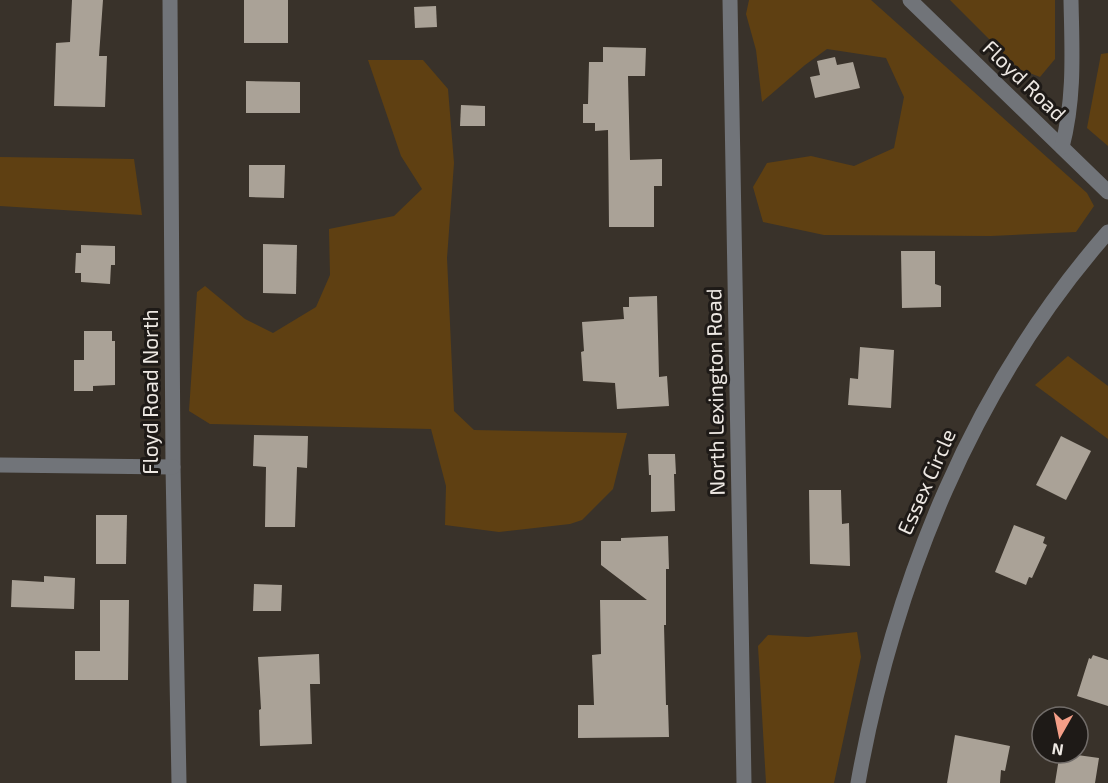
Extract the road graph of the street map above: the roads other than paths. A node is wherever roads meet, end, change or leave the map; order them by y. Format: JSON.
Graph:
{"nodes":[{"id":1,"x":170,"y":0,"type":"edge"},
{"id":2,"x":730,"y":0,"type":"edge"},
{"id":3,"x":910,"y":0,"type":"edge"},
{"id":4,"x":1071,"y":0,"type":"edge"},
{"id":5,"x":1062,"y":147,"type":"junction"},
{"id":6,"x":1108,"y":192,"type":"edge"},
{"id":7,"x":1108,"y":232,"type":"edge"},
{"id":8,"x":0,"y":465,"type":"edge"},
{"id":9,"x":172,"y":467,"type":"junction"},
{"id":10,"x":179,"y":783,"type":"edge"},
{"id":11,"x":744,"y":783,"type":"edge"},
{"id":12,"x":858,"y":783,"type":"edge"}],
"edges":[{"from":1,"to":9,"type":"street","name":"Floyd Road North"},
{"from":2,"to":11,"type":"street","name":"North Lexington Road"},
{"from":3,"to":5,"type":"street","name":"Floyd Road"},
{"from":4,"to":5,"type":"street"},
{"from":5,"to":6,"type":"street","name":"Floyd Road"},
{"from":7,"to":12,"type":"street","name":"Essex Circle"},
{"from":8,"to":9,"type":"street"},
{"from":9,"to":10,"type":"street","name":"Floyd Road North"}]}
